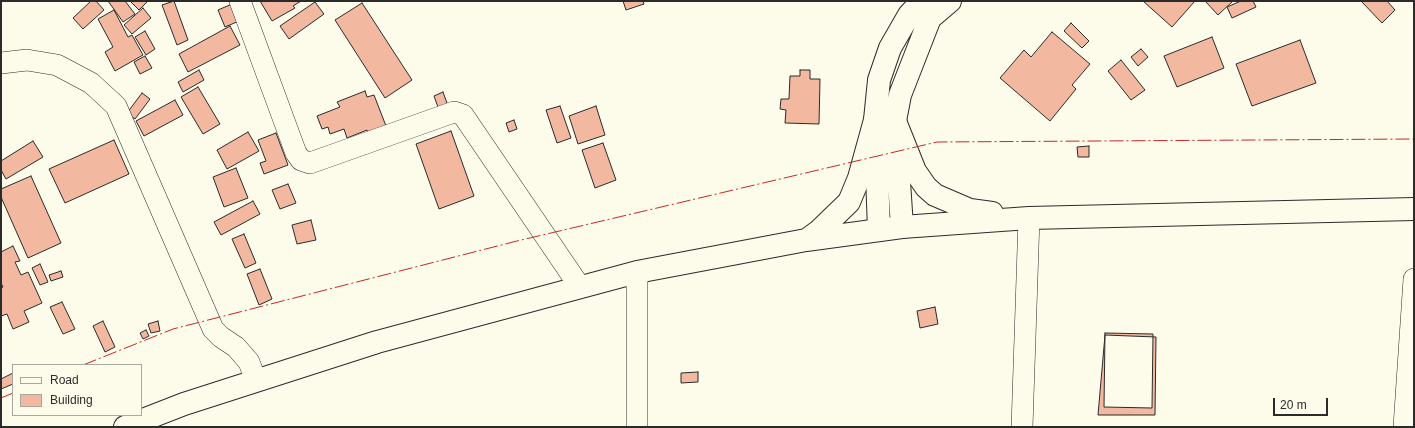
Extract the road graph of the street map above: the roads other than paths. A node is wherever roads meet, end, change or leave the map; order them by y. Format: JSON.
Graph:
{"nodes":[{"id":1,"x":240,"y":1,"type":"edge"},
{"id":2,"x":922,"y":1,"type":"edge"},
{"id":3,"x":950,"y":1,"type":"edge"},
{"id":4,"x":1,"y":63,"type":"edge"},
{"id":5,"x":885,"y":121,"type":"junction"},
{"id":6,"x":1413,"y":213,"type":"edge"},
{"id":7,"x":1029,"y":218,"type":"junction"},
{"id":8,"x":902,"y":227,"type":"junction"},
{"id":9,"x":879,"y":230,"type":"junction"},
{"id":10,"x":806,"y":240,"type":"junction"},
{"id":11,"x":637,"y":272,"type":"junction"},
{"id":12,"x":1414,"y":280,"type":"edge"},
{"id":13,"x":580,"y":288,"type":"junction"},
{"id":14,"x":256,"y":381,"type":"junction"},
{"id":15,"x":125,"y":427,"type":"edge"},
{"id":16,"x":637,"y":427,"type":"edge"},
{"id":17,"x":1022,"y":427,"type":"edge"},
{"id":18,"x":1404,"y":427,"type":"edge"}],
"edges":[{"from":1,"to":13,"type":"street"},
{"from":2,"to":5,"type":"main road"},
{"from":3,"to":5,"type":"main road"},
{"from":4,"to":14,"type":"street"},
{"from":5,"to":7,"type":"main road"},
{"from":5,"to":8,"type":"main road"},
{"from":5,"to":9,"type":"main road"},
{"from":5,"to":10,"type":"main road"},
{"from":6,"to":7,"type":"main road"},
{"from":7,"to":8,"type":"main road"},
{"from":7,"to":17,"type":"street"},
{"from":8,"to":9,"type":"main road"},
{"from":9,"to":10,"type":"main road"},
{"from":10,"to":11,"type":"main road"},
{"from":11,"to":13,"type":"main road"},
{"from":11,"to":16,"type":"street"},
{"from":12,"to":18,"type":"street"},
{"from":13,"to":14,"type":"main road"},
{"from":14,"to":15,"type":"main road"}]}
